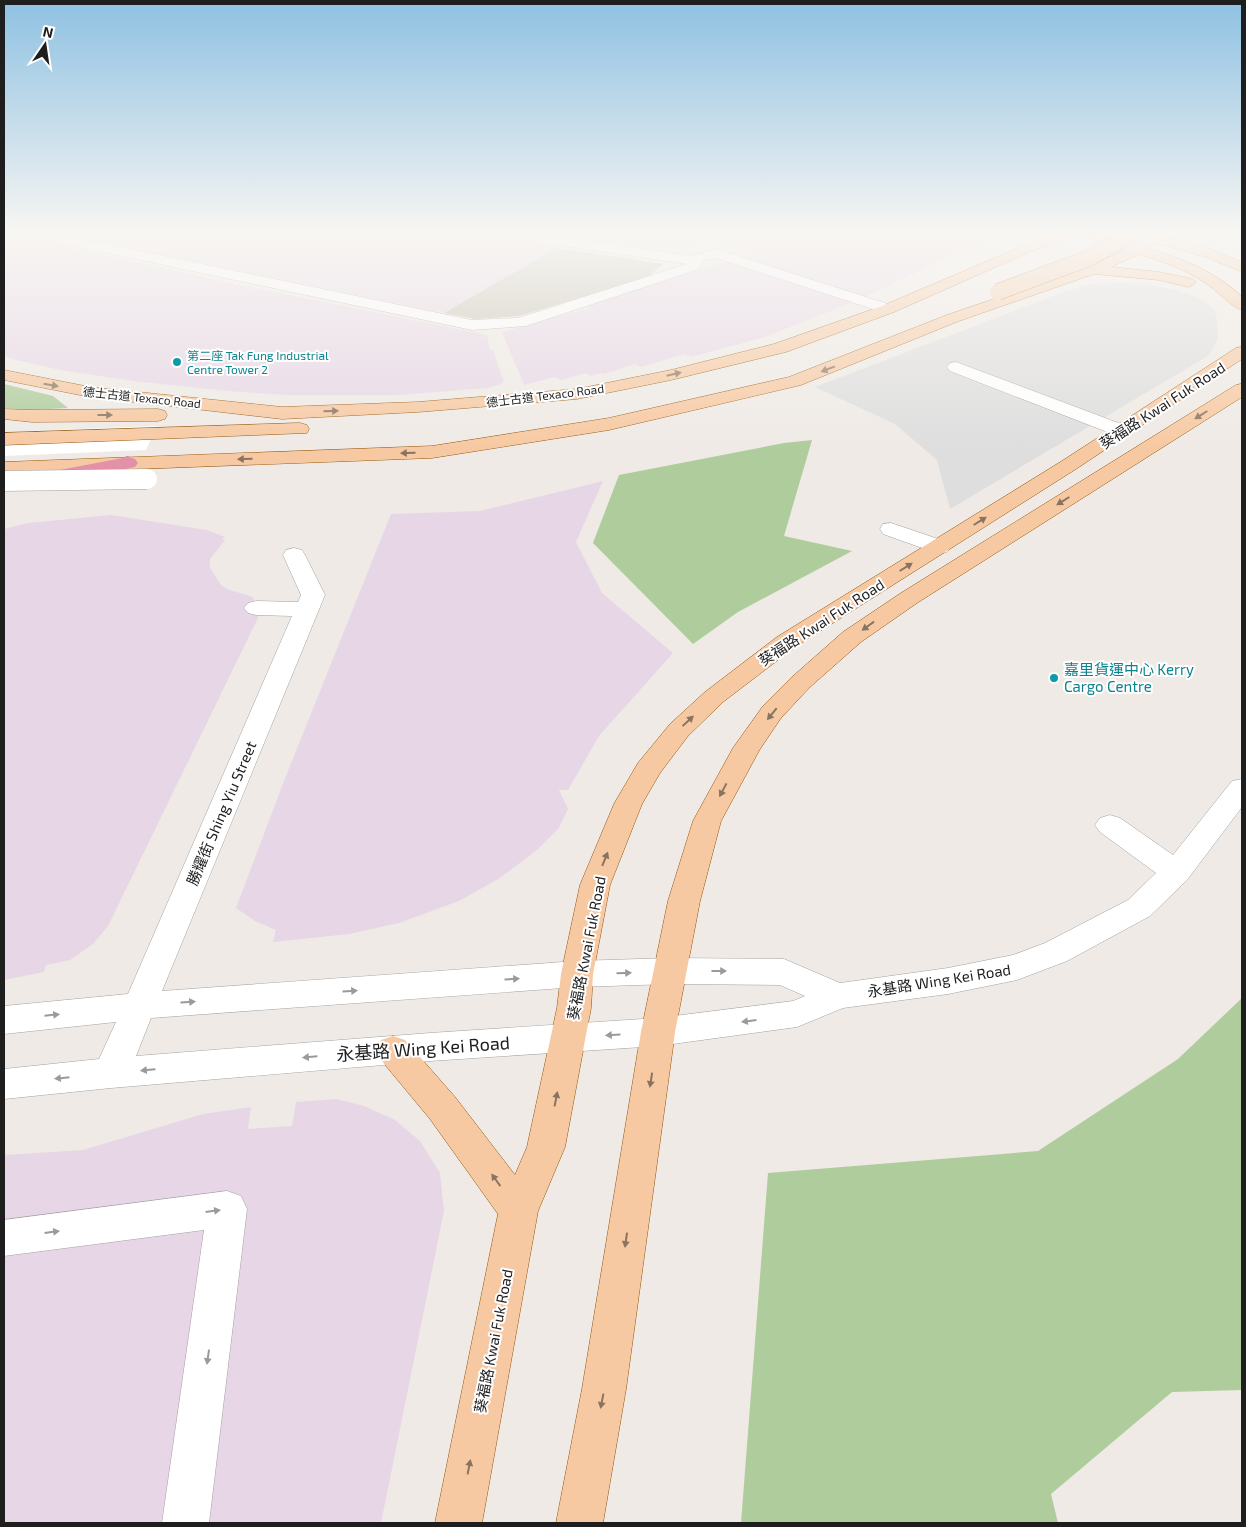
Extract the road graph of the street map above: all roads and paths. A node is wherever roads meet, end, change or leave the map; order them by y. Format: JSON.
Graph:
{"nodes":[{"id":1,"x":381,"y":306,"type":"edge"},
{"id":2,"x":571,"y":306,"type":"edge"},
{"id":3,"x":870,"y":306,"type":"edge"},
{"id":4,"x":910,"y":306,"type":"edge"},
{"id":5,"x":955,"y":306,"type":"edge"},
{"id":6,"x":987,"y":306,"type":"edge"},
{"id":7,"x":895,"y":315,"type":"junction"},
{"id":8,"x":1242,"y":352,"type":"edge"},
{"id":9,"x":956,"y":367,"type":"dead end"},
{"id":10,"x":4,"y":375,"type":"edge"},
{"id":11,"x":1242,"y":389,"type":"edge"},
{"id":12,"x":578,"y":394,"type":"junction"},
{"id":13,"x":716,"y":399,"type":"junction"},
{"id":14,"x":282,"y":413,"type":"junction"},
{"id":15,"x":4,"y":414,"type":"edge"},
{"id":16,"x":609,"y":424,"type":"junction"},
{"id":17,"x":458,"y":427,"type":"junction"},
{"id":18,"x":1122,"y":431,"type":"junction"},
{"id":19,"x":4,"y":439,"type":"edge"},
{"id":20,"x":4,"y":451,"type":"edge"},
{"id":21,"x":128,"y":462,"type":"junction"},
{"id":22,"x":4,"y":468,"type":"edge"},
{"id":23,"x":147,"y":479,"type":"dead end"},
{"id":24,"x":4,"y":481,"type":"edge"},
{"id":25,"x":4,"y":488,"type":"edge"},
{"id":26,"x":891,"y":529,"type":"dead end"},
{"id":27,"x":939,"y":547,"type":"junction"},
{"id":28,"x":294,"y":555,"type":"dead end"},
{"id":29,"x":256,"y":608,"type":"dead end"},
{"id":30,"x":308,"y":609,"type":"junction"},
{"id":31,"x":1242,"y":788,"type":"edge"},
{"id":32,"x":1110,"y":825,"type":"dead end"},
{"id":33,"x":1176,"y":872,"type":"junction"},
{"id":34,"x":670,"y":971,"type":"junction"},
{"id":35,"x":577,"y":974,"type":"junction"},
{"id":36,"x":838,"y":996,"type":"junction"},
{"id":37,"x":139,"y":1006,"type":"junction"},
{"id":38,"x":4,"y":1020,"type":"edge"},
{"id":39,"x":658,"y":1032,"type":"junction"},
{"id":40,"x":568,"y":1038,"type":"junction"},
{"id":41,"x":393,"y":1050,"type":"junction"},
{"id":42,"x":111,"y":1073,"type":"junction"},
{"id":43,"x":4,"y":1084,"type":"edge"},
{"id":44,"x":518,"y":1211,"type":"junction"},
{"id":45,"x":4,"y":1238,"type":"edge"},
{"id":46,"x":185,"y":1523,"type":"edge"},
{"id":47,"x":458,"y":1523,"type":"edge"},
{"id":48,"x":579,"y":1523,"type":"edge"}],
"edges":[{"from":1,"to":2,"type":"street"},
{"from":3,"to":7,"type":"street"},
{"from":4,"to":7,"type":"main road","name":"德士古道 Texaco Road"},
{"from":5,"to":13,"type":"main road"},
{"from":6,"to":13,"type":"main road","name":"德士古道 Texaco Road","one_way":true},
{"from":12,"to":7,"type":"main road","name":"德士古道 Texaco Road","one_way":true},
{"from":7,"to":17,"type":"main road"},
{"from":8,"to":18,"type":"main road","name":"葵福路 Kwai Fuk Road"},
{"from":9,"to":18,"type":"street"},
{"from":10,"to":14,"type":"main road","name":"德士古道 Texaco Road","one_way":true},
{"from":11,"to":34,"type":"main road","name":"葵福路 Kwai Fuk Road","one_way":true},
{"from":14,"to":12,"type":"main road","name":"德士古道 Texaco Road","one_way":true},
{"from":12,"to":17,"type":"main road"},
{"from":13,"to":16,"type":"main road","name":"德士古道 Texaco Road"},
{"from":15,"to":14,"type":"main road","one_way":true},
{"from":16,"to":17,"type":"main road","name":"德士古道 Texaco Road"},
{"from":16,"to":21,"type":"main road","name":"德士古道 Texaco Road","one_way":true},
{"from":17,"to":19,"type":"main road","name":"德士古道 Texaco Road"},
{"from":17,"to":20,"type":"main road","name":"德士古道 Texaco Road"},
{"from":27,"to":18,"type":"main road","name":"葵福路 Kwai Fuk Road","one_way":true},
{"from":21,"to":22,"type":"main road","name":"德士古道 Texaco Road"},
{"from":21,"to":25,"type":"highway"},
{"from":23,"to":24,"type":"street","bridge":true},
{"from":26,"to":27,"type":"street"},
{"from":35,"to":27,"type":"main road","name":"葵福路 Kwai Fuk Road","one_way":true},
{"from":28,"to":30,"type":"street","name":"勝耀街 Shing Yiu Street"},
{"from":29,"to":30,"type":"street"},
{"from":30,"to":37,"type":"street","name":"勝耀街 Shing Yiu Street"},
{"from":31,"to":33,"type":"street","name":"永基路 Wing Kei Road"},
{"from":32,"to":33,"type":"street"},
{"from":33,"to":36,"type":"street","name":"永基路 Wing Kei Road"},
{"from":35,"to":34,"type":"street","one_way":true},
{"from":34,"to":36,"type":"street","one_way":true},
{"from":34,"to":39,"type":"main road","name":"葵福路 Kwai Fuk Road"},
{"from":37,"to":35,"type":"street","one_way":true},
{"from":35,"to":40,"type":"main road","name":"葵福路 Kwai Fuk Road"},
{"from":36,"to":39,"type":"street","name":"永基路 Wing Kei Road","one_way":true},
{"from":38,"to":37,"type":"street","one_way":true},
{"from":37,"to":42,"type":"street","name":"勝耀街 Shing Yiu Street"},
{"from":39,"to":40,"type":"street","name":"永基路 Wing Kei Road","one_way":true},
{"from":39,"to":48,"type":"main road","name":"葵福路 Kwai Fuk Road","one_way":true},
{"from":40,"to":41,"type":"street","name":"永基路 Wing Kei Road"},
{"from":44,"to":40,"type":"main road","name":"葵福路 Kwai Fuk Road","one_way":true},
{"from":41,"to":42,"type":"street","name":"永基路 Wing Kei Road","one_way":true},
{"from":44,"to":41,"type":"main road","one_way":true},
{"from":42,"to":43,"type":"street","name":"永基路 Wing Kei Road","one_way":true},
{"from":47,"to":44,"type":"main road","name":"葵福路 Kwai Fuk Road","one_way":true},
{"from":45,"to":46,"type":"street","one_way":true}]}
